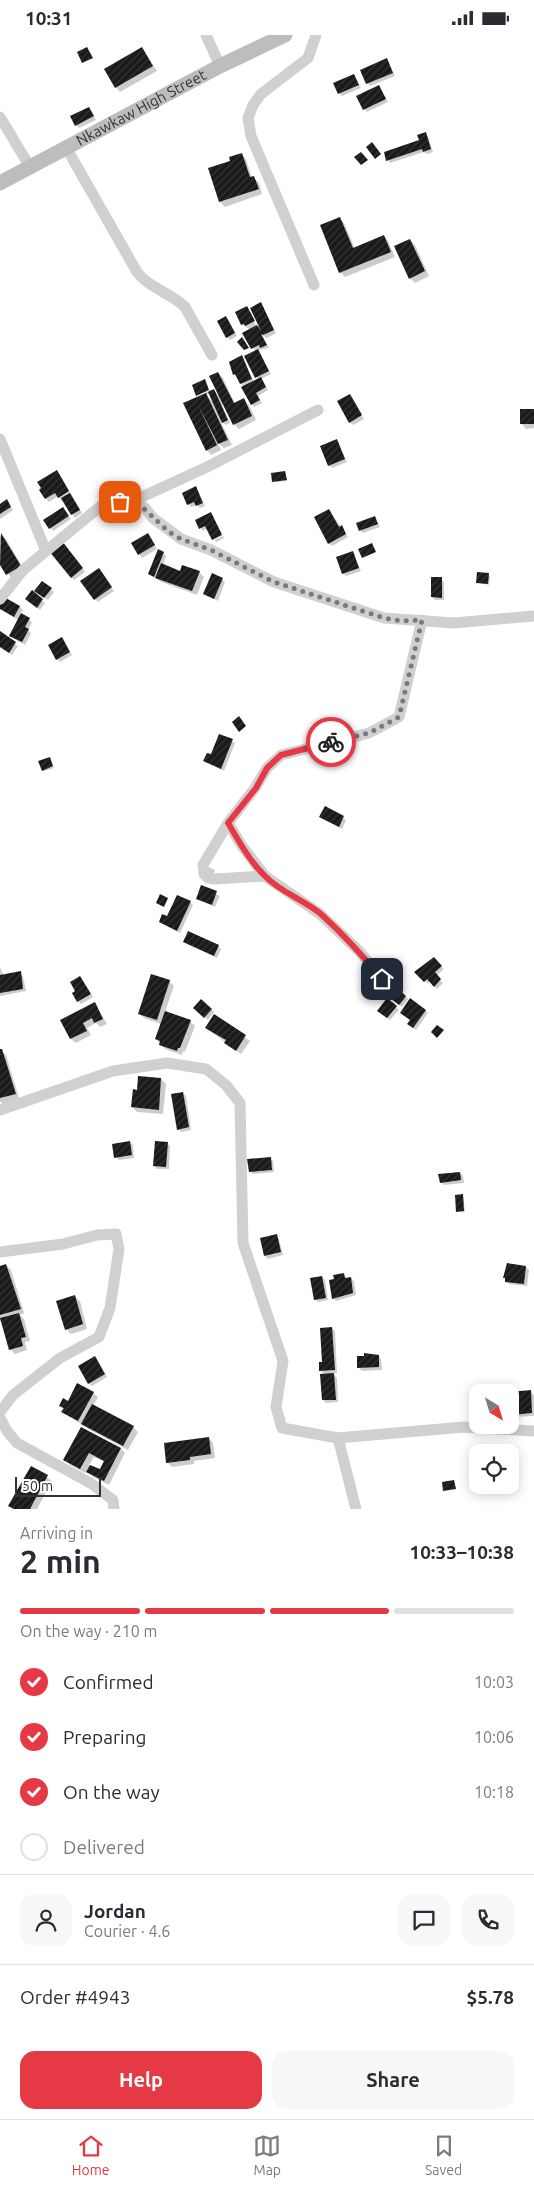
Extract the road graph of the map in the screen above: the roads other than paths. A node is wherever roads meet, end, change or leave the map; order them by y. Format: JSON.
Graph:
{"nodes":[{"id":1,"x":206,"y":35,"type":"edge"},
{"id":2,"x":285,"y":35,"type":"edge"},
{"id":3,"x":316,"y":35,"type":"edge"},
{"id":4,"x":220,"y":66,"type":"junction"},
{"id":5,"x":0,"y":117,"type":"edge"},
{"id":6,"x":67,"y":149,"type":"junction"},
{"id":7,"x":30,"y":167,"type":"junction"},
{"id":8,"x":0,"y":183,"type":"edge"},
{"id":9,"x":314,"y":285,"type":"dead end"},
{"id":10,"x":212,"y":355,"type":"dead end"},
{"id":11,"x":318,"y":409,"type":"dead end"},
{"id":12,"x":0,"y":439,"type":"edge"},
{"id":13,"x":131,"y":502,"type":"junction"},
{"id":14,"x":46,"y":551,"type":"junction"},
{"id":15,"x":0,"y":599,"type":"edge"},
{"id":16,"x":534,"y":616,"type":"edge"},
{"id":17,"x":422,"y":620,"type":"junction"},
{"id":18,"x":228,"y":823,"type":"junction"},
{"id":19,"x":265,"y":876,"type":"junction"},
{"id":20,"x":382,"y":979,"type":"dead end"},
{"id":21,"x":0,"y":1110,"type":"edge"},
{"id":22,"x":0,"y":1252,"type":"edge"},
{"id":23,"x":0,"y":1412,"type":"edge"},
{"id":24,"x":0,"y":1418,"type":"edge"},
{"id":25,"x":534,"y":1431,"type":"edge"},
{"id":26,"x":338,"y":1439,"type":"junction"},
{"id":27,"x":114,"y":1509,"type":"edge"},
{"id":28,"x":356,"y":1509,"type":"edge"}],
"edges":[{"from":1,"to":4,"type":"street"},
{"from":2,"to":4,"type":"main road","name":"Nkawkaw High Street"},
{"from":3,"to":9,"type":"street"},
{"from":4,"to":6,"type":"main road","name":"Nkawkaw High Street"},
{"from":5,"to":7,"type":"street"},
{"from":6,"to":7,"type":"main road","name":"Nkawkaw High Street"},
{"from":6,"to":10,"type":"street"},
{"from":7,"to":8,"type":"main road","name":"Nkawkaw High Street"},
{"from":11,"to":13,"type":"street"},
{"from":12,"to":14,"type":"street"},
{"from":13,"to":14,"type":"street"},
{"from":13,"to":17,"type":"street"},
{"from":14,"to":15,"type":"street"},
{"from":16,"to":17,"type":"street"},
{"from":17,"to":18,"type":"street"},
{"from":18,"to":19,"type":"street"},
{"from":18,"to":19,"type":"street"},
{"from":19,"to":20,"type":"street"},
{"from":21,"to":26,"type":"street"},
{"from":22,"to":23,"type":"street"},
{"from":24,"to":27,"type":"street"},
{"from":25,"to":26,"type":"street"},
{"from":26,"to":28,"type":"street"}]}
